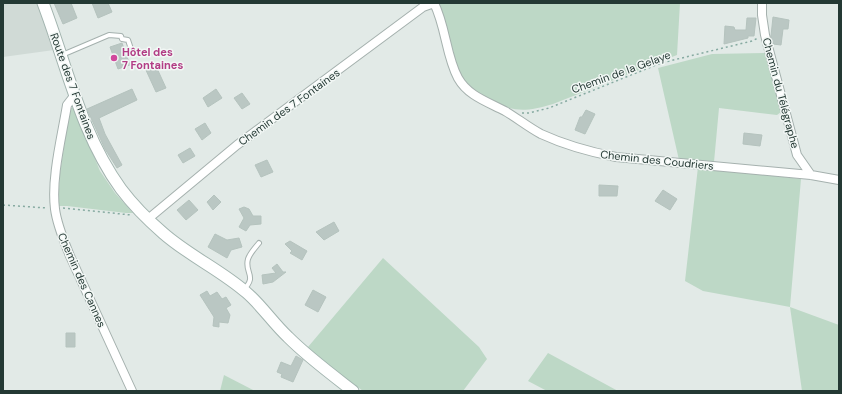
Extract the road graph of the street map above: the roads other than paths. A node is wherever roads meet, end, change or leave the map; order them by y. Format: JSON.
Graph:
{"nodes":[{"id":1,"x":43,"y":3,"type":"edge"},
{"id":2,"x":434,"y":3,"type":"edge"},
{"id":3,"x":762,"y":3,"type":"edge"},
{"id":4,"x":131,"y":49,"type":"dead end"},
{"id":5,"x":61,"y":56,"type":"junction"},
{"id":6,"x":74,"y":96,"type":"junction"},
{"id":7,"x":811,"y":175,"type":"junction"},
{"id":8,"x":839,"y":180,"type":"edge"},
{"id":9,"x":145,"y":215,"type":"junction"},
{"id":10,"x":259,"y":243,"type":"dead end"},
{"id":11,"x":243,"y":290,"type":"junction"},
{"id":12,"x":132,"y":391,"type":"edge"},
{"id":13,"x":353,"y":391,"type":"edge"}],
"edges":[{"from":1,"to":5,"type":"street","name":"Route des 7 Fontaines"},
{"from":2,"to":7,"type":"street","name":"Chemin des Coudriers"},
{"from":2,"to":9,"type":"street","name":"Chemin des 7 Fontaines"},
{"from":3,"to":7,"type":"street","name":"Chemin du Télégraphe"},
{"from":4,"to":5,"type":"lane"},
{"from":5,"to":6,"type":"street","name":"Route des 7 Fontaines"},
{"from":6,"to":9,"type":"street","name":"Route des 7 Fontaines"},
{"from":6,"to":12,"type":"street","name":"Chemin des Cannes"},
{"from":7,"to":8,"type":"street"},
{"from":9,"to":11,"type":"street","name":"Route des 7 Fontaines"},
{"from":10,"to":11,"type":"lane"},
{"from":11,"to":13,"type":"street","name":"Route des 7 Fontaines"}]}
